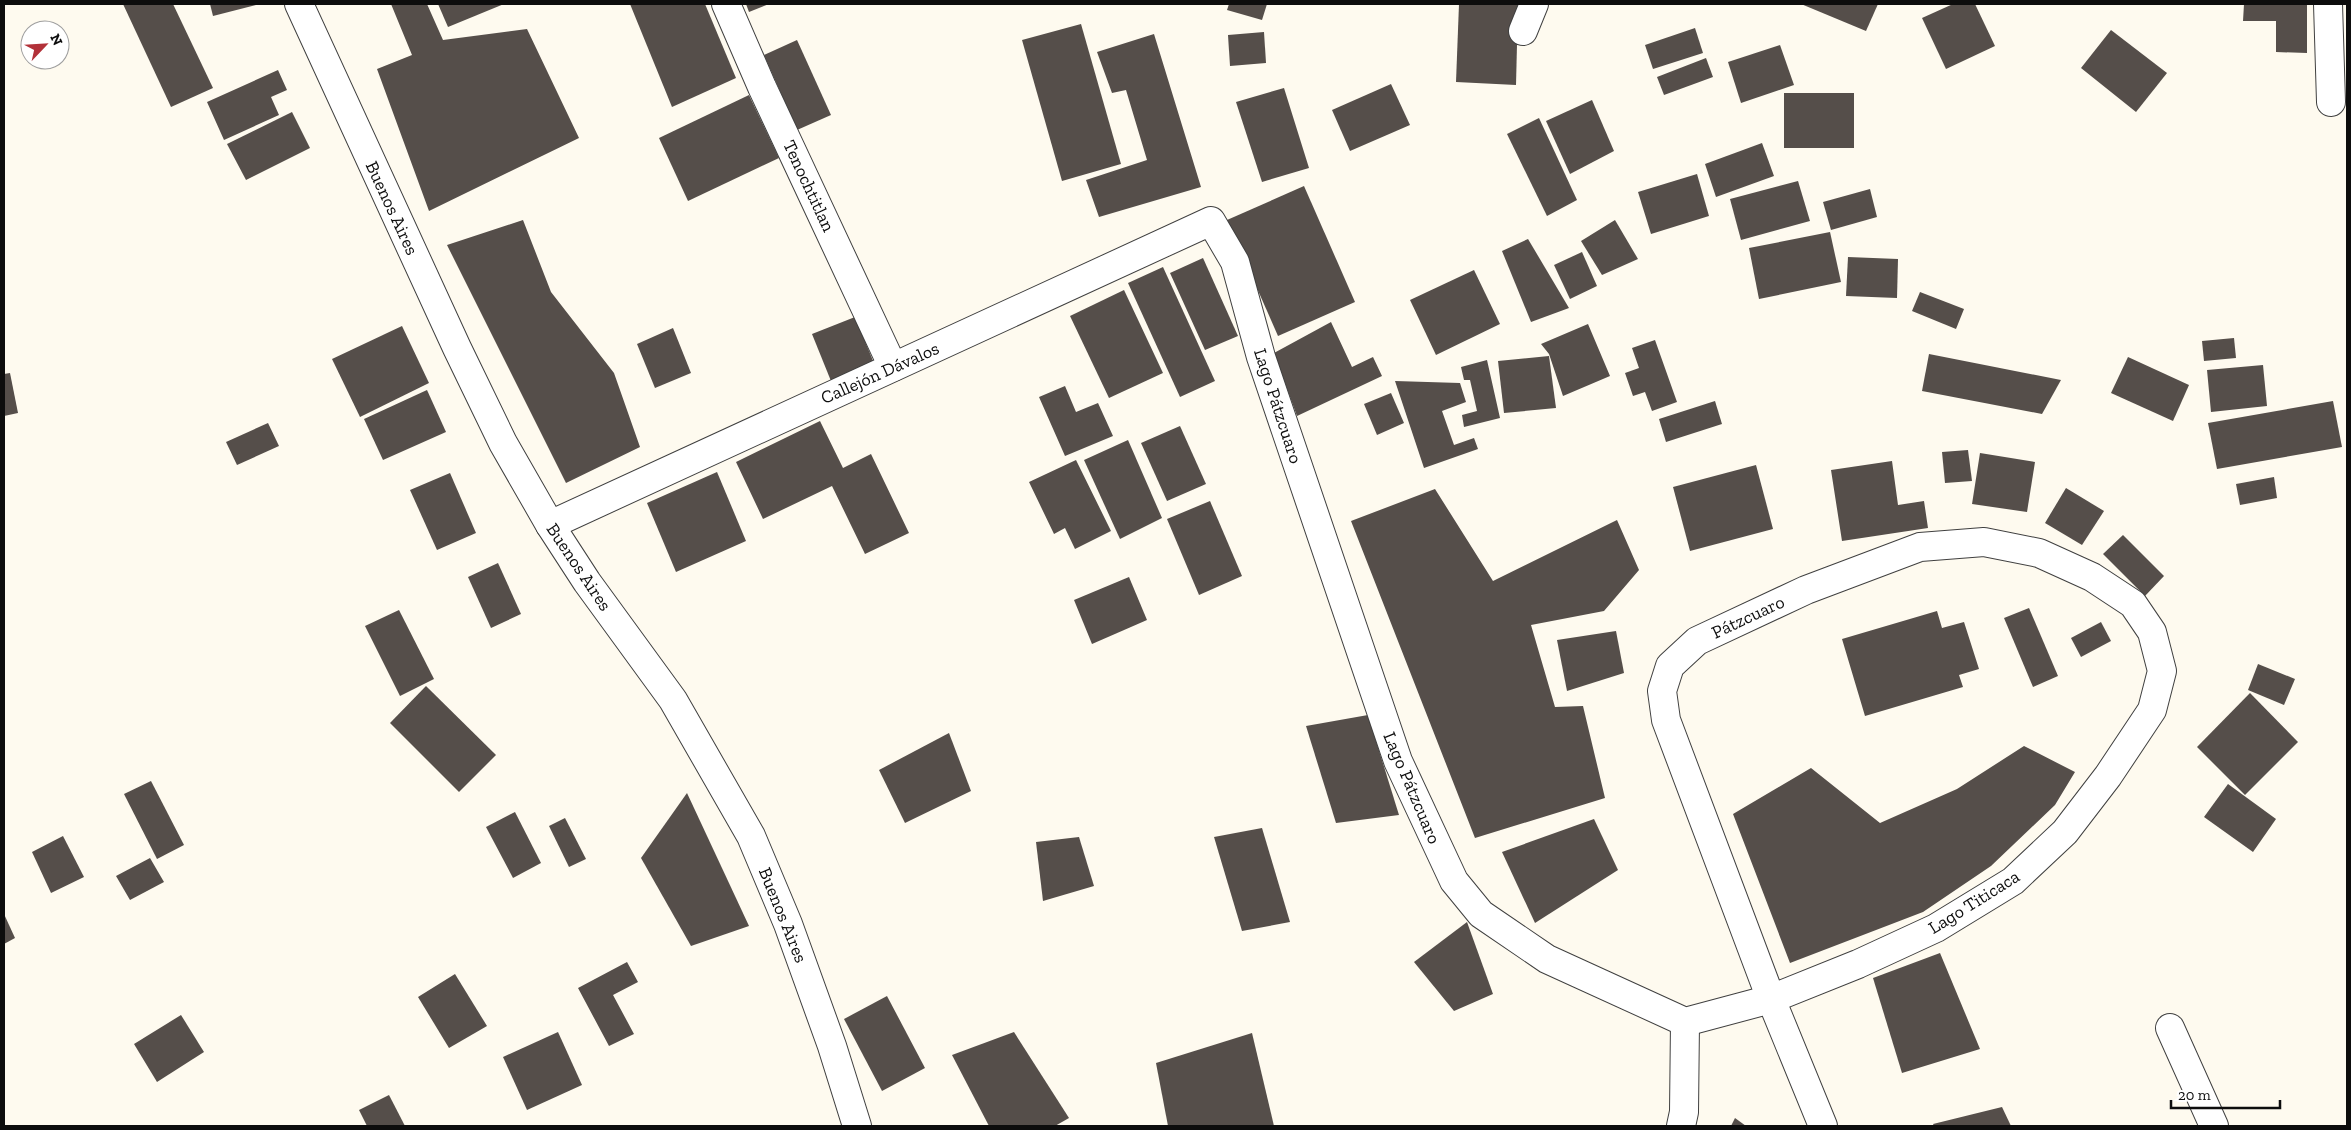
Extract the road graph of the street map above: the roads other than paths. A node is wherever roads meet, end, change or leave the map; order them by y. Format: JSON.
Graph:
{"nodes":[{"id":1,"x":299,"y":4,"type":"edge"},
{"id":2,"x":726,"y":4,"type":"edge"},
{"id":3,"x":1534,"y":4,"type":"edge"},
{"id":4,"x":2328,"y":4,"type":"edge"},
{"id":5,"x":1523,"y":31,"type":"dead end"},
{"id":6,"x":2331,"y":102,"type":"dead end"},
{"id":7,"x":1211,"y":221,"type":"joint"},
{"id":8,"x":893,"y":367,"type":"junction"},
{"id":9,"x":550,"y":525,"type":"junction"},
{"id":10,"x":2152,"y":632,"type":"joint"},
{"id":11,"x":1771,"y":999,"type":"junction"},
{"id":12,"x":1686,"y":1022,"type":"junction"},
{"id":13,"x":2170,"y":1028,"type":"dead end"},
{"id":14,"x":857,"y":1126,"type":"edge"},
{"id":15,"x":1681,"y":1126,"type":"edge"},
{"id":16,"x":1824,"y":1126,"type":"edge"},
{"id":17,"x":2214,"y":1126,"type":"edge"}],
"edges":[{"from":1,"to":9,"type":"street","name":"Buenos Aires"},
{"from":2,"to":8,"type":"street","name":"Tenochtitlan"},
{"from":3,"to":5,"type":"street"},
{"from":4,"to":6,"type":"street"},
{"from":7,"to":8,"type":"street","name":"Callejón Dávalos"},
{"from":7,"to":12,"type":"street","name":"Lago Pátzcuaro"},
{"from":8,"to":9,"type":"street","name":"Callejón Dávalos"},
{"from":9,"to":14,"type":"street","name":"Buenos Aires"},
{"from":10,"to":11,"type":"street","name":"Lago Titicaca"},
{"from":10,"to":11,"type":"street","name":"Pátzcuaro"},
{"from":11,"to":12,"type":"street"},
{"from":11,"to":16,"type":"street"},
{"from":12,"to":15,"type":"street"},
{"from":13,"to":17,"type":"street"}]}
